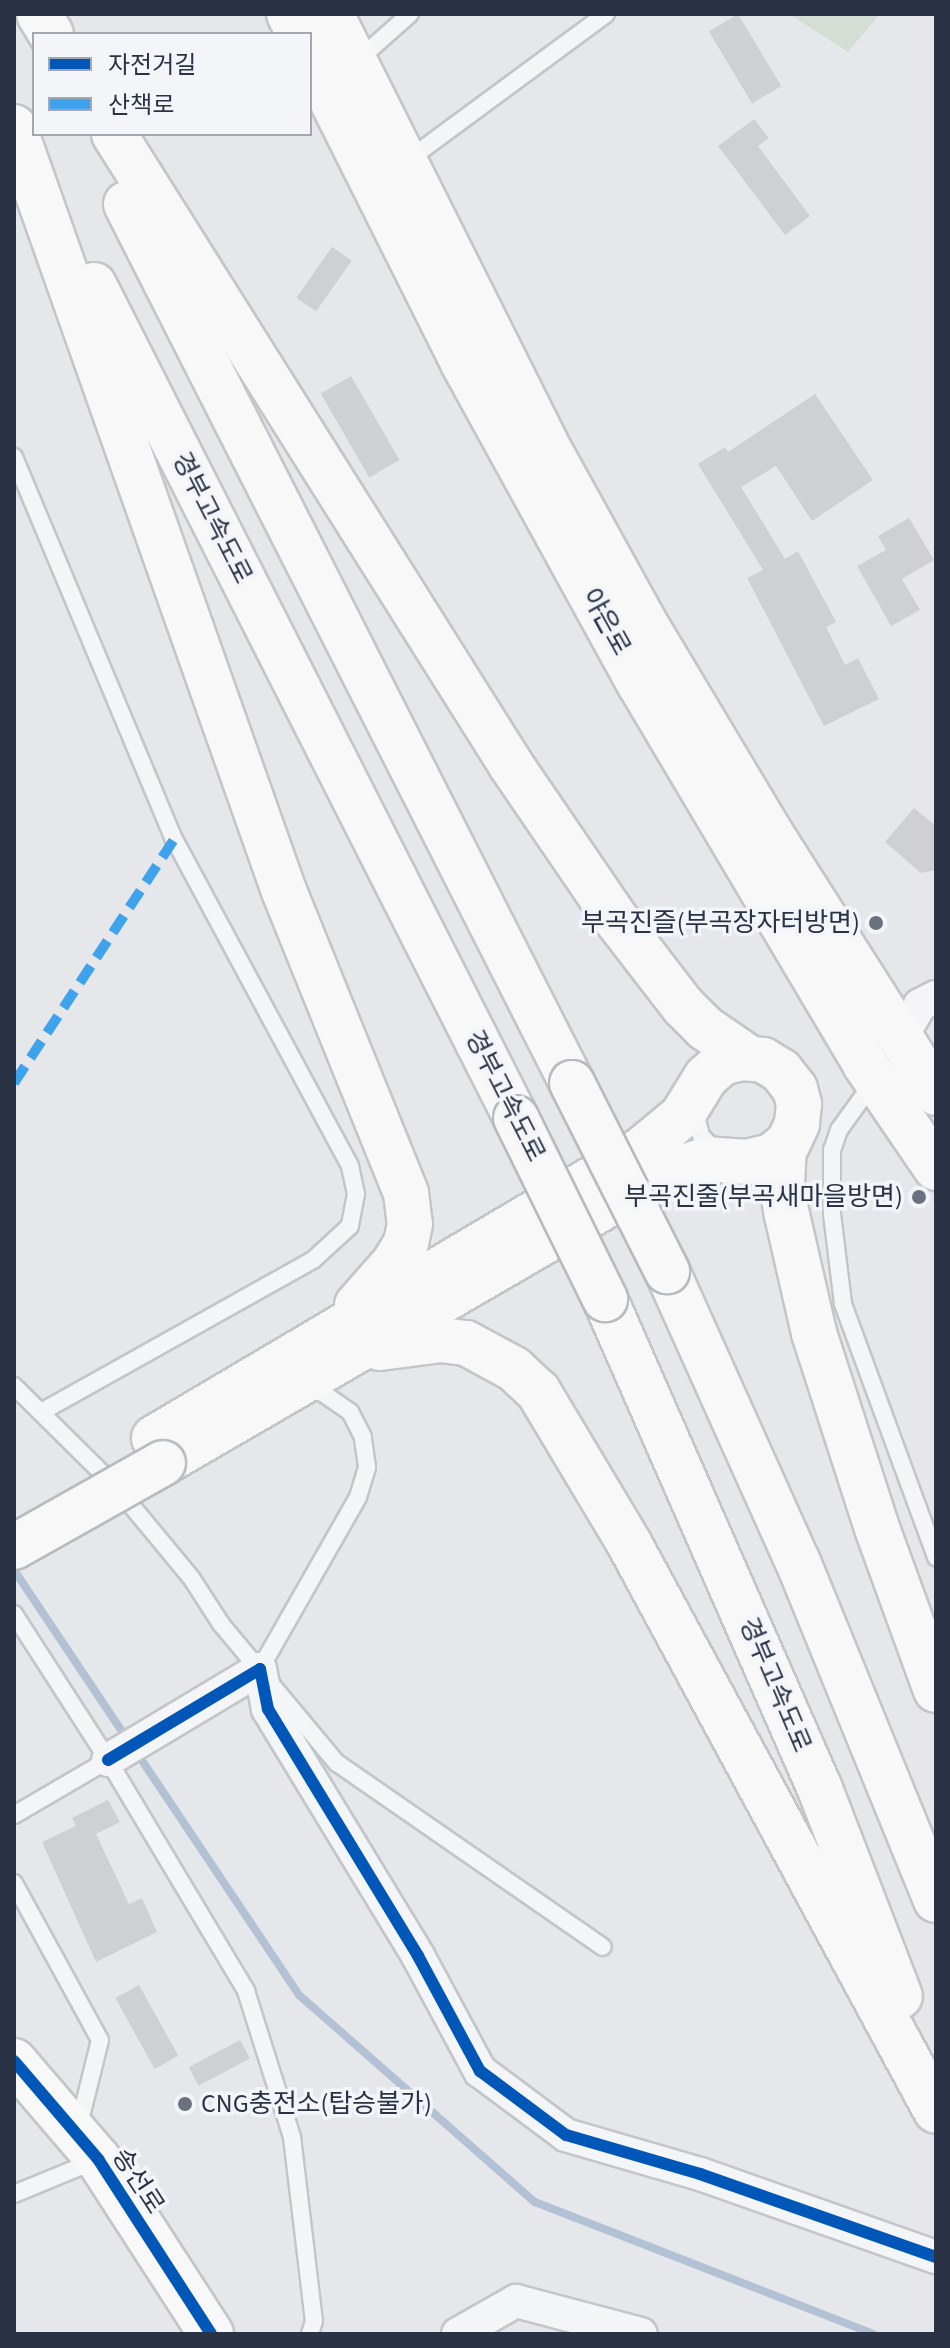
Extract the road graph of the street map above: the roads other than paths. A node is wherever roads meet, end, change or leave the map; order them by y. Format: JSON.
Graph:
{"nodes":[{"id":1,"x":30,"y":14,"type":"edge"},
{"id":2,"x":39,"y":14,"type":"edge"},
{"id":3,"x":289,"y":14,"type":"edge"},
{"id":4,"x":331,"y":14,"type":"edge"},
{"id":5,"x":410,"y":14,"type":"edge"},
{"id":6,"x":606,"y":14,"type":"edge"},
{"id":7,"x":40,"y":32,"type":"edge"},
{"id":8,"x":50,"y":32,"type":"edge"},
{"id":9,"x":298,"y":32,"type":"edge"},
{"id":10,"x":312,"y":61,"type":"edge"},
{"id":11,"x":355,"y":63,"type":"junction"},
{"id":12,"x":14,"y":126,"type":"edge"},
{"id":13,"x":92,"y":136,"type":"edge"},
{"id":14,"x":115,"y":136,"type":"edge"},
{"id":15,"x":403,"y":164,"type":"junction"},
{"id":16,"x":14,"y":457,"type":"edge"},
{"id":17,"x":936,"y":997,"type":"edge"},
{"id":18,"x":901,"y":1038,"type":"junction"},
{"id":19,"x":749,"y":1058,"type":"junction"},
{"id":20,"x":875,"y":1079,"type":"junction"},
{"id":21,"x":936,"y":1093,"type":"edge"},
{"id":22,"x":696,"y":1095,"type":"junction"},
{"id":23,"x":784,"y":1146,"type":"junction"},
{"id":24,"x":727,"y":1159,"type":"junction"},
{"id":25,"x":936,"y":1168,"type":"edge"},
{"id":26,"x":335,"y":1348,"type":"junction"},
{"id":27,"x":14,"y":1386,"type":"edge"},
{"id":28,"x":297,"y":1387,"type":"junction"},
{"id":29,"x":43,"y":1411,"type":"junction"},
{"id":30,"x":159,"y":1451,"type":"junction"},
{"id":31,"x":14,"y":1520,"type":"edge"},
{"id":32,"x":14,"y":1547,"type":"edge"},
{"id":33,"x":936,"y":1557,"type":"edge"},
{"id":34,"x":14,"y":1614,"type":"edge"},
{"id":35,"x":260,"y":1669,"type":"junction"},
{"id":36,"x":936,"y":1690,"type":"edge"},
{"id":37,"x":108,"y":1760,"type":"junction"},
{"id":38,"x":14,"y":1815,"type":"edge"},
{"id":39,"x":14,"y":1883,"type":"edge"},
{"id":40,"x":936,"y":1900,"type":"edge"},
{"id":41,"x":603,"y":1947,"type":"dead end"},
{"id":42,"x":14,"y":2061,"type":"edge"},
{"id":43,"x":936,"y":2094,"type":"edge"},
{"id":44,"x":936,"y":2111,"type":"edge"},
{"id":45,"x":88,"y":2146,"type":"junction"},
{"id":46,"x":14,"y":2194,"type":"edge"},
{"id":47,"x":936,"y":2257,"type":"edge"},
{"id":48,"x":211,"y":2334,"type":"edge"},
{"id":49,"x":310,"y":2334,"type":"edge"},
{"id":50,"x":458,"y":2334,"type":"edge"},
{"id":51,"x":641,"y":2334,"type":"edge"}],
"edges":[{"from":1,"to":7,"type":"main road"},
{"from":2,"to":8,"type":"main road"},
{"from":3,"to":9,"type":"main road"},
{"from":4,"to":11,"type":"main road","name":"야은로"},
{"from":5,"to":11,"type":"lane"},
{"from":6,"to":15,"type":"lane"},
{"from":10,"to":20,"type":"main road","name":"야은로"},
{"from":11,"to":15,"type":"main road","name":"야은로"},
{"from":12,"to":26,"type":"main road"},
{"from":12,"to":43,"type":"main road","name":"경부고속도로","bridge":true},
{"from":13,"to":40,"type":"main road","bridge":true},
{"from":14,"to":19,"type":"main road"},
{"from":15,"to":18,"type":"main road","name":"야은로"},
{"from":16,"to":29,"type":"lane"},
{"from":17,"to":18,"type":"street"},
{"from":18,"to":20,"type":"lane"},
{"from":18,"to":21,"type":"main road","name":"야은로"},
{"from":19,"to":22,"type":"main road"},
{"from":19,"to":23,"type":"main road"},
{"from":20,"to":25,"type":"main road","name":"야은로"},
{"from":20,"to":33,"type":"lane"},
{"from":22,"to":24,"type":"lane"},
{"from":22,"to":26,"type":"main road"},
{"from":23,"to":24,"type":"main road"},
{"from":23,"to":36,"type":"main road"},
{"from":24,"to":26,"type":"main road"},
{"from":26,"to":28,"type":"main road"},
{"from":26,"to":30,"type":"main road"},
{"from":26,"to":44,"type":"main road"},
{"from":27,"to":29,"type":"lane"},
{"from":28,"to":30,"type":"main road"},
{"from":28,"to":35,"type":"lane"},
{"from":29,"to":35,"type":"lane"},
{"from":30,"to":31,"type":"main road"},
{"from":30,"to":32,"type":"main road","bridge":true},
{"from":34,"to":37,"type":"lane"},
{"from":35,"to":37,"type":"street"},
{"from":35,"to":41,"type":"lane"},
{"from":35,"to":47,"type":"street"},
{"from":37,"to":38,"type":"lane"},
{"from":37,"to":49,"type":"lane"},
{"from":39,"to":45,"type":"lane"},
{"from":42,"to":45,"type":"main road","name":"송선로"},
{"from":45,"to":46,"type":"lane"},
{"from":45,"to":48,"type":"main road","name":"송선로"},
{"from":50,"to":51,"type":"street"}]}
